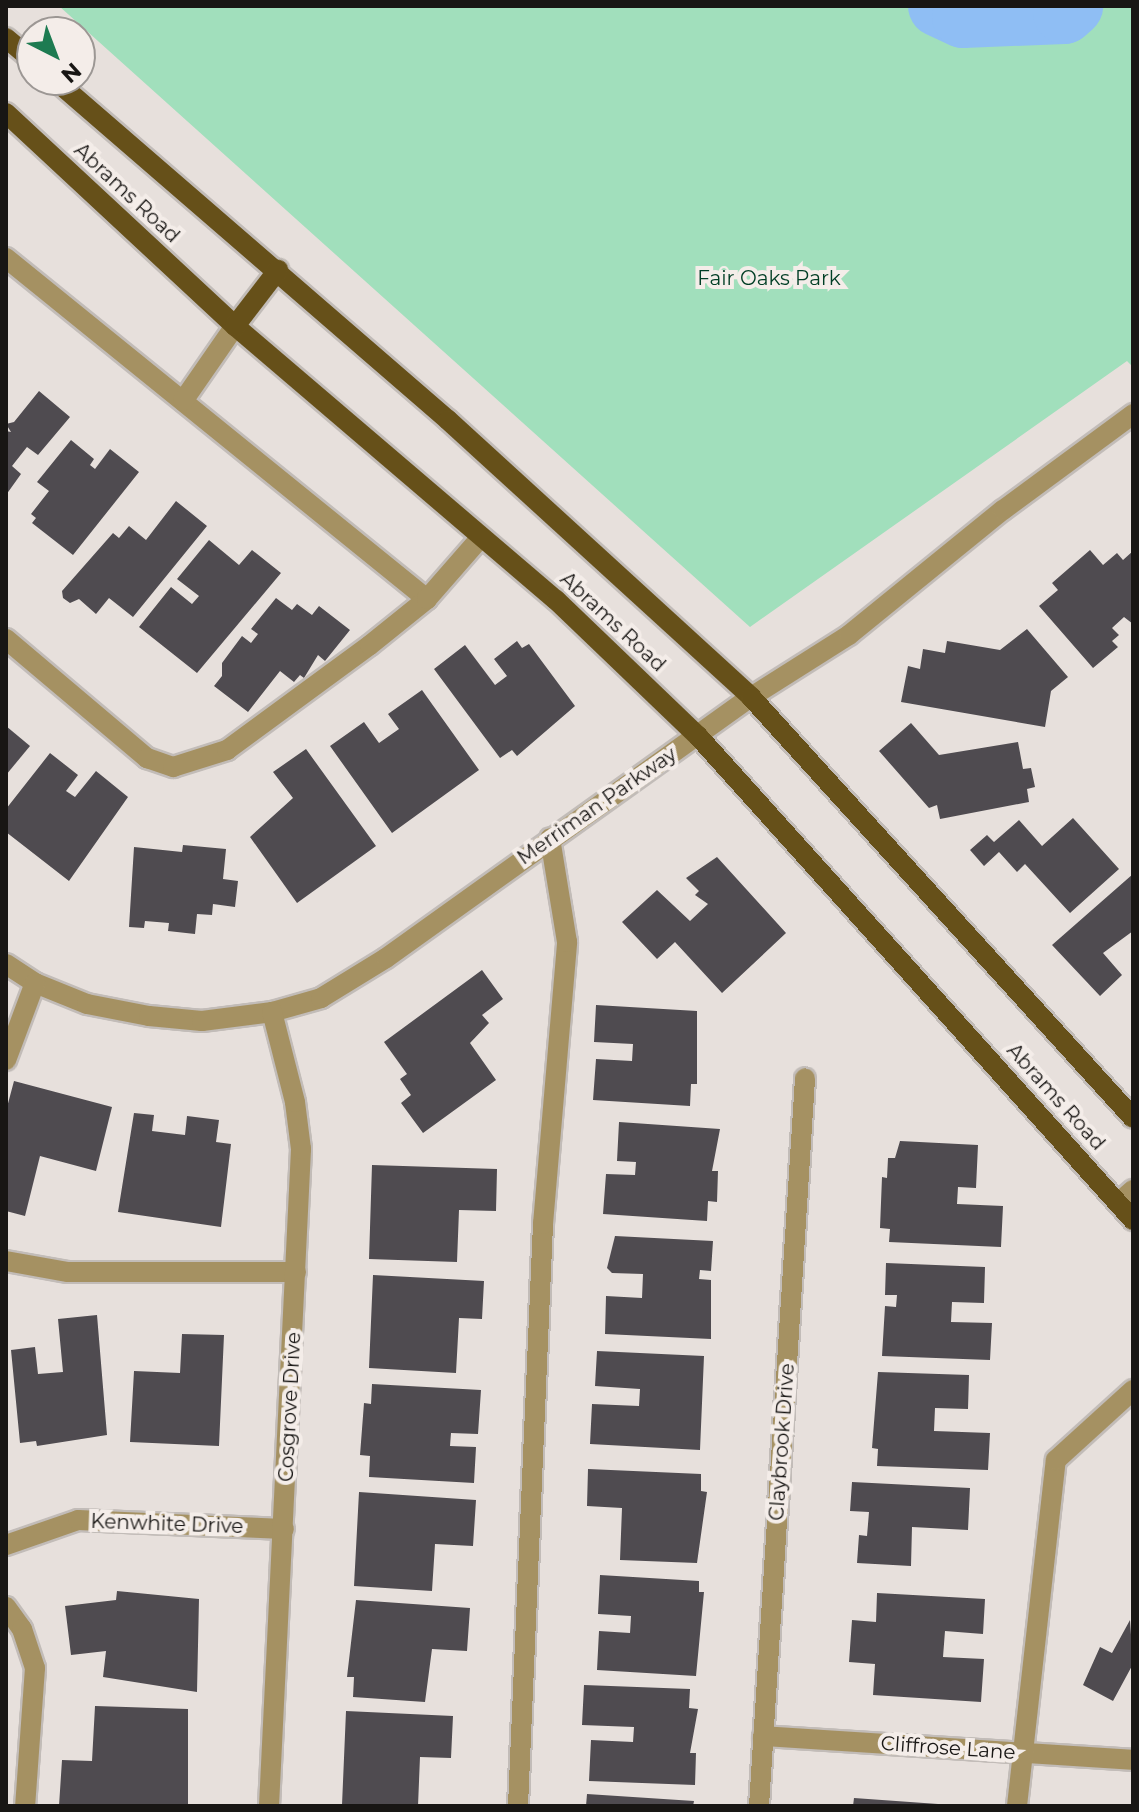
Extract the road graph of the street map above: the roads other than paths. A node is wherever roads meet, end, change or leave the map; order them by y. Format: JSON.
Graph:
{"nodes":[{"id":1,"x":74,"y":96,"type":"edge"},
{"id":2,"x":6,"y":113,"type":"edge"},
{"id":3,"x":6,"y":258,"type":"edge"},
{"id":4,"x":278,"y":270,"type":"junction"},
{"id":5,"x":235,"y":326,"type":"junction"},
{"id":6,"x":183,"y":401,"type":"junction"},
{"id":7,"x":1133,"y":414,"type":"edge"},
{"id":8,"x":481,"y":537,"type":"junction"},
{"id":9,"x":427,"y":599,"type":"junction"},
{"id":10,"x":6,"y":639,"type":"edge"},
{"id":11,"x":751,"y":697,"type":"junction"},
{"id":12,"x":698,"y":736,"type":"junction"},
{"id":13,"x":550,"y":838,"type":"junction"},
{"id":14,"x":6,"y":964,"type":"edge"},
{"id":15,"x":35,"y":983,"type":"junction"},
{"id":16,"x":272,"y":1012,"type":"junction"},
{"id":17,"x":6,"y":1060,"type":"edge"},
{"id":18,"x":805,"y":1078,"type":"dead end"},
{"id":19,"x":1133,"y":1118,"type":"edge"},
{"id":20,"x":1125,"y":1197,"type":"edge"},
{"id":21,"x":1133,"y":1220,"type":"edge"},
{"id":22,"x":6,"y":1261,"type":"edge"},
{"id":23,"x":296,"y":1272,"type":"junction"},
{"id":24,"x":1133,"y":1390,"type":"edge"},
{"id":25,"x":284,"y":1529,"type":"junction"},
{"id":26,"x":6,"y":1545,"type":"edge"},
{"id":27,"x":6,"y":1607,"type":"edge"},
{"id":28,"x":763,"y":1736,"type":"junction"},
{"id":29,"x":1019,"y":1753,"type":"junction"},
{"id":30,"x":1133,"y":1760,"type":"edge"},
{"id":31,"x":25,"y":1806,"type":"edge"},
{"id":32,"x":269,"y":1806,"type":"edge"},
{"id":33,"x":518,"y":1806,"type":"edge"},
{"id":34,"x":759,"y":1806,"type":"edge"},
{"id":35,"x":1017,"y":1806,"type":"edge"}],
"edges":[{"from":1,"to":4,"type":"main road","name":"Abrams Road"},
{"from":2,"to":5,"type":"main road","name":"Abrams Road"},
{"from":3,"to":6,"type":"street"},
{"from":4,"to":5,"type":"main road"},
{"from":4,"to":11,"type":"main road","name":"Abrams Road"},
{"from":5,"to":6,"type":"street"},
{"from":5,"to":8,"type":"main road","name":"Abrams Road"},
{"from":6,"to":9,"type":"street"},
{"from":7,"to":11,"type":"street","name":"Merriman Parkway"},
{"from":8,"to":9,"type":"street"},
{"from":8,"to":12,"type":"main road","name":"Abrams Road"},
{"from":9,"to":10,"type":"street"},
{"from":11,"to":12,"type":"street","name":"Merriman Parkway"},
{"from":11,"to":19,"type":"main road","name":"Abrams Road"},
{"from":12,"to":13,"type":"street","name":"Merriman Parkway"},
{"from":12,"to":20,"type":"main road","name":"Abrams Road"},
{"from":13,"to":16,"type":"street","name":"Merriman Parkway"},
{"from":13,"to":33,"type":"street"},
{"from":14,"to":15,"type":"street","name":"Merriman Parkway"},
{"from":15,"to":16,"type":"street","name":"Merriman Parkway"},
{"from":15,"to":17,"type":"street"},
{"from":16,"to":23,"type":"street","name":"Cosgrove Drive"},
{"from":18,"to":28,"type":"street","name":"Claybrook Drive"},
{"from":20,"to":21,"type":"main road","name":"Abrams Road"},
{"from":22,"to":23,"type":"street"},
{"from":23,"to":25,"type":"street","name":"Cosgrove Drive"},
{"from":24,"to":29,"type":"street"},
{"from":25,"to":26,"type":"street","name":"Kenwhite Drive"},
{"from":25,"to":32,"type":"street","name":"Cosgrove Drive"},
{"from":27,"to":31,"type":"street"},
{"from":28,"to":29,"type":"street","name":"Cliffrose Lane"},
{"from":28,"to":34,"type":"street","name":"Claybrook Drive"},
{"from":29,"to":30,"type":"street","name":"Cliffrose Lane"},
{"from":29,"to":35,"type":"street"}]}
